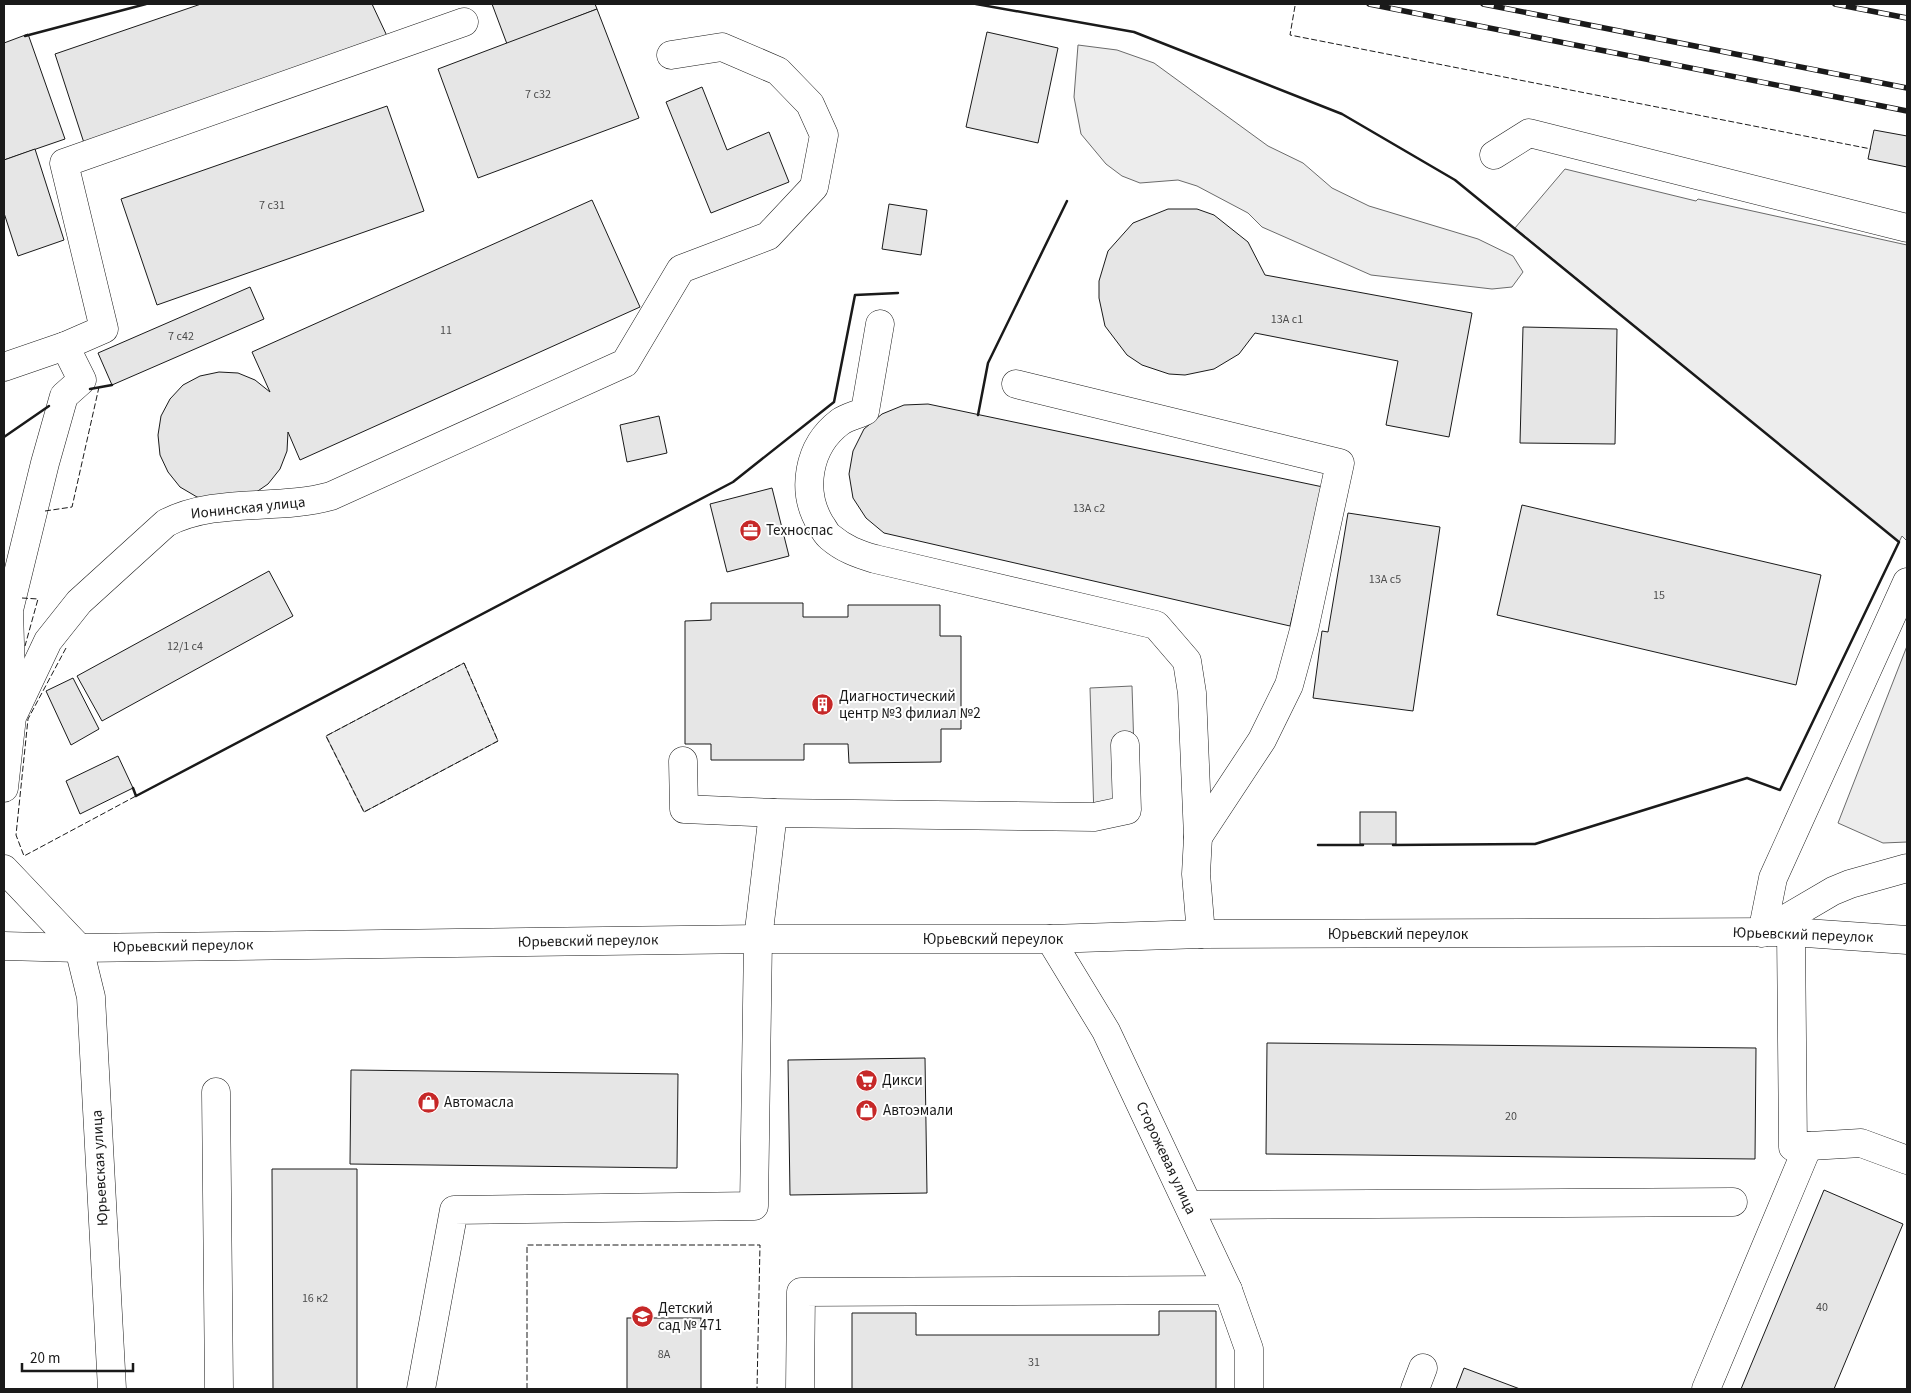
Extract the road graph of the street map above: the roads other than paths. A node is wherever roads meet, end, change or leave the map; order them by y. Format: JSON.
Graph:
{"nodes":[{"id":1,"x":464,"y":22,"type":"dead end"},
{"id":2,"x":671,"y":55,"type":"dead end"},
{"id":3,"x":1494,"y":155,"type":"dead end"},
{"id":4,"x":1907,"y":228,"type":"edge"},
{"id":5,"x":880,"y":324,"type":"dead end"},
{"id":6,"x":65,"y":346,"type":"junction"},
{"id":7,"x":4,"y":368,"type":"edge"},
{"id":8,"x":1016,"y":384,"type":"dead end"},
{"id":9,"x":1907,"y":582,"type":"edge"},
{"id":10,"x":12,"y":718,"type":"junction"},
{"id":11,"x":1125,"y":745,"type":"dead end"},
{"id":12,"x":683,"y":761,"type":"dead end"},
{"id":13,"x":4,"y":788,"type":"edge"},
{"id":14,"x":773,"y":813,"type":"junction"},
{"id":15,"x":1198,"y":837,"type":"junction"},
{"id":16,"x":1907,"y":868,"type":"edge"},
{"id":17,"x":4,"y":869,"type":"edge"},
{"id":18,"x":1791,"y":932,"type":"junction"},
{"id":19,"x":1762,"y":933,"type":"junction"},
{"id":20,"x":1201,"y":934,"type":"junction"},
{"id":21,"x":758,"y":939,"type":"junction"},
{"id":22,"x":1050,"y":939,"type":"junction"},
{"id":23,"x":1907,"y":940,"type":"edge"},
{"id":24,"x":4,"y":946,"type":"edge"},
{"id":25,"x":79,"y":948,"type":"junction"},
{"id":26,"x":216,"y":1092,"type":"dead end"},
{"id":27,"x":1808,"y":1146,"type":"junction"},
{"id":28,"x":1907,"y":1160,"type":"edge"},
{"id":29,"x":1733,"y":1202,"type":"dead end"},
{"id":30,"x":1188,"y":1205,"type":"junction"},
{"id":31,"x":1228,"y":1290,"type":"junction"},
{"id":32,"x":112,"y":1389,"type":"edge"},
{"id":33,"x":219,"y":1389,"type":"edge"},
{"id":34,"x":421,"y":1389,"type":"edge"},
{"id":35,"x":800,"y":1389,"type":"edge"},
{"id":36,"x":1249,"y":1389,"type":"edge"},
{"id":37,"x":1706,"y":1389,"type":"edge"}],
"edges":[{"from":1,"to":6,"type":"street"},
{"from":2,"to":10,"type":"street","name":"Ионинская улица"},
{"from":3,"to":4,"type":"street"},
{"from":5,"to":15,"type":"street"},
{"from":6,"to":7,"type":"street"},
{"from":6,"to":10,"type":"street"},
{"from":8,"to":15,"type":"street"},
{"from":9,"to":19,"type":"street"},
{"from":10,"to":13,"type":"street","name":"Ионинская улица"},
{"from":11,"to":14,"type":"street"},
{"from":12,"to":14,"type":"street"},
{"from":14,"to":21,"type":"street"},
{"from":15,"to":20,"type":"street"},
{"from":16,"to":19,"type":"street"},
{"from":17,"to":25,"type":"street"},
{"from":18,"to":19,"type":"street","name":"Юрьевский переулок"},
{"from":18,"to":23,"type":"street","name":"Юрьевский переулок"},
{"from":18,"to":27,"type":"street"},
{"from":19,"to":20,"type":"street","name":"Юрьевский переулок"},
{"from":20,"to":22,"type":"street","name":"Юрьевский переулок"},
{"from":21,"to":22,"type":"street","name":"Юрьевский переулок"},
{"from":21,"to":25,"type":"street","name":"Юрьевский переулок"},
{"from":21,"to":34,"type":"street"},
{"from":22,"to":30,"type":"street","name":"Сторожевая улица"},
{"from":24,"to":25,"type":"street","name":"Юрьевский переулок"},
{"from":25,"to":32,"type":"street","name":"Юрьевская улица"},
{"from":26,"to":33,"type":"street"},
{"from":27,"to":28,"type":"street"},
{"from":27,"to":37,"type":"street"},
{"from":29,"to":30,"type":"street"},
{"from":30,"to":31,"type":"street","name":"Сторожевая улица"},
{"from":31,"to":35,"type":"street"},
{"from":31,"to":36,"type":"street","name":"Сторожевая улица"}]}
